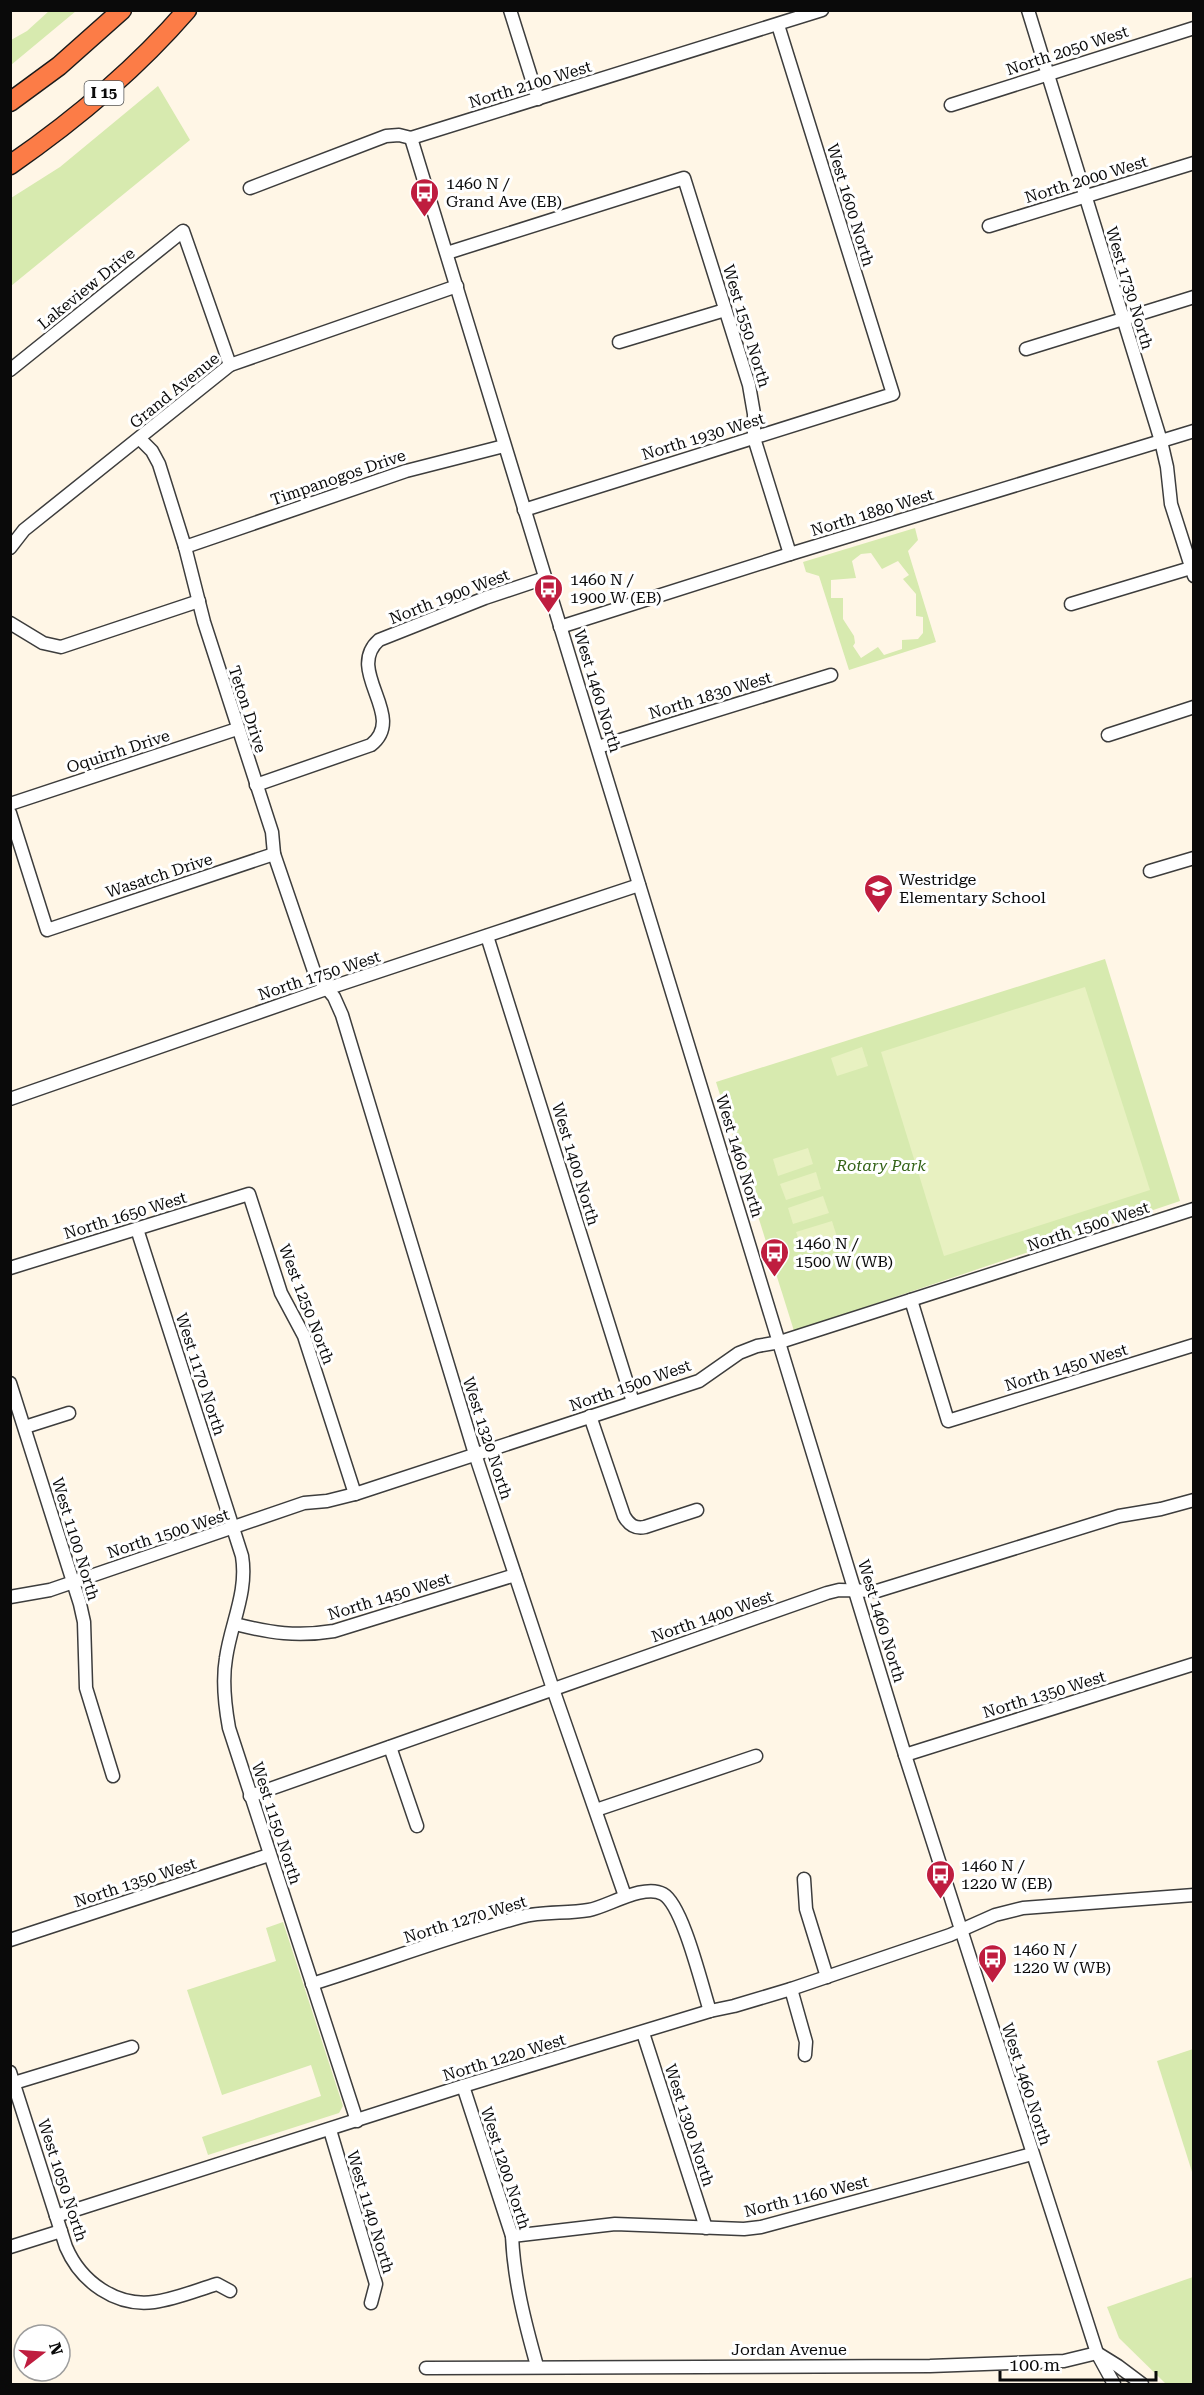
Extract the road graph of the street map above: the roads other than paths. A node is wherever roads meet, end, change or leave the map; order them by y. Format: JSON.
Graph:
{"nodes":[{"id":1,"x":122,"y":10,"type":"edge"},
{"id":2,"x":188,"y":10,"type":"edge"},
{"id":3,"x":510,"y":10,"type":"edge"},
{"id":4,"x":822,"y":10,"type":"edge"},
{"id":5,"x":1028,"y":10,"type":"edge"},
{"id":6,"x":778,"y":25,"type":"junction"},
{"id":7,"x":1194,"y":28,"type":"edge"},
{"id":8,"x":1047,"y":73,"type":"junction"},
{"id":9,"x":538,"y":99,"type":"junction"},
{"id":10,"x":10,"y":102,"type":"edge"},
{"id":11,"x":951,"y":105,"type":"dead end"},
{"id":12,"x":411,"y":138,"type":"junction"},
{"id":13,"x":1194,"y":163,"type":"edge"},
{"id":14,"x":10,"y":165,"type":"edge"},
{"id":15,"x":250,"y":188,"type":"dead end"},
{"id":16,"x":1085,"y":196,"type":"junction"},
{"id":17,"x":988,"y":226,"type":"dead end"},
{"id":18,"x":447,"y":253,"type":"junction"},
{"id":19,"x":457,"y":286,"type":"junction"},
{"id":20,"x":1194,"y":297,"type":"edge"},
{"id":21,"x":725,"y":310,"type":"junction"},
{"id":22,"x":1123,"y":320,"type":"junction"},
{"id":23,"x":620,"y":342,"type":"dead end"},
{"id":24,"x":1026,"y":349,"type":"dead end"},
{"id":25,"x":230,"y":365,"type":"junction"},
{"id":26,"x":10,"y":370,"type":"edge"},
{"id":27,"x":893,"y":394,"type":"joint"},
{"id":28,"x":1194,"y":431,"type":"edge"},
{"id":29,"x":754,"y":438,"type":"junction"},
{"id":30,"x":140,"y":439,"type":"junction"},
{"id":31,"x":1161,"y":441,"type":"junction"},
{"id":32,"x":504,"y":446,"type":"junction"},
{"id":33,"x":524,"y":510,"type":"junction"},
{"id":34,"x":185,"y":547,"type":"junction"},
{"id":35,"x":10,"y":548,"type":"edge"},
{"id":36,"x":790,"y":554,"type":"junction"},
{"id":37,"x":1193,"y":570,"type":"edge"},
{"id":38,"x":545,"y":578,"type":"junction"},
{"id":39,"x":199,"y":601,"type":"junction"},
{"id":40,"x":1071,"y":604,"type":"dead end"},
{"id":41,"x":10,"y":623,"type":"edge"},
{"id":42,"x":560,"y":627,"type":"junction"},
{"id":43,"x":831,"y":675,"type":"dead end"},
{"id":44,"x":1194,"y":707,"type":"edge"},
{"id":45,"x":237,"y":729,"type":"junction"},
{"id":46,"x":1108,"y":735,"type":"dead end"},
{"id":47,"x":598,"y":747,"type":"junction"},
{"id":48,"x":256,"y":785,"type":"junction"},
{"id":49,"x":10,"y":804,"type":"edge"},
{"id":50,"x":10,"y":813,"type":"edge"},
{"id":51,"x":274,"y":854,"type":"junction"},
{"id":52,"x":1194,"y":858,"type":"edge"},
{"id":53,"x":1150,"y":872,"type":"dead end"},
{"id":54,"x":639,"y":885,"type":"junction"},
{"id":55,"x":487,"y":936,"type":"junction"},
{"id":56,"x":327,"y":989,"type":"junction"},
{"id":57,"x":10,"y":1099,"type":"edge"},
{"id":58,"x":249,"y":1194,"type":"joint"},
{"id":59,"x":1194,"y":1209,"type":"edge"},
{"id":60,"x":137,"y":1229,"type":"junction"},
{"id":61,"x":10,"y":1268,"type":"edge"},
{"id":62,"x":911,"y":1300,"type":"junction"},
{"id":63,"x":780,"y":1342,"type":"junction"},
{"id":64,"x":1194,"y":1344,"type":"edge"},
{"id":65,"x":10,"y":1383,"type":"edge"},
{"id":66,"x":633,"y":1402,"type":"junction"},
{"id":67,"x":69,"y":1413,"type":"dead end"},
{"id":68,"x":590,"y":1416,"type":"junction"},
{"id":69,"x":24,"y":1427,"type":"junction"},
{"id":70,"x":475,"y":1454,"type":"junction"},
{"id":71,"x":355,"y":1494,"type":"junction"},
{"id":72,"x":1194,"y":1500,"type":"edge"},
{"id":73,"x":697,"y":1510,"type":"dead end"},
{"id":74,"x":233,"y":1529,"type":"junction"},
{"id":75,"x":515,"y":1575,"type":"junction"},
{"id":76,"x":73,"y":1582,"type":"junction"},
{"id":77,"x":855,"y":1592,"type":"junction"},
{"id":78,"x":10,"y":1597,"type":"edge"},
{"id":79,"x":235,"y":1624,"type":"junction"},
{"id":80,"x":1194,"y":1664,"type":"edge"},
{"id":81,"x":553,"y":1689,"type":"junction"},
{"id":82,"x":390,"y":1747,"type":"junction"},
{"id":83,"x":905,"y":1755,"type":"junction"},
{"id":84,"x":756,"y":1756,"type":"dead end"},
{"id":85,"x":113,"y":1776,"type":"dead end"},
{"id":86,"x":250,"y":1796,"type":"junction"},
{"id":87,"x":596,"y":1810,"type":"junction"},
{"id":88,"x":417,"y":1826,"type":"dead end"},
{"id":89,"x":269,"y":1855,"type":"junction"},
{"id":90,"x":804,"y":1879,"type":"dead end"},
{"id":91,"x":1194,"y":1895,"type":"edge"},
{"id":92,"x":625,"y":1896,"type":"junction"},
{"id":93,"x":960,"y":1929,"type":"junction"},
{"id":94,"x":10,"y":1940,"type":"edge"},
{"id":95,"x":827,"y":1977,"type":"junction"},
{"id":96,"x":312,"y":1984,"type":"junction"},
{"id":97,"x":790,"y":1989,"type":"junction"},
{"id":98,"x":710,"y":2011,"type":"junction"},
{"id":99,"x":643,"y":2032,"type":"junction"},
{"id":100,"x":132,"y":2047,"type":"dead end"},
{"id":101,"x":805,"y":2055,"type":"dead end"},
{"id":102,"x":12,"y":2078,"type":"edge"},
{"id":103,"x":463,"y":2086,"type":"junction"},
{"id":104,"x":357,"y":2121,"type":"junction"},
{"id":105,"x":330,"y":2130,"type":"junction"},
{"id":106,"x":1032,"y":2154,"type":"junction"},
{"id":107,"x":56,"y":2216,"type":"junction"},
{"id":108,"x":706,"y":2228,"type":"junction"},
{"id":109,"x":61,"y":2231,"type":"junction"},
{"id":110,"x":512,"y":2236,"type":"junction"},
{"id":111,"x":10,"y":2247,"type":"edge"},
{"id":112,"x":230,"y":2291,"type":"dead end"},
{"id":113,"x":371,"y":2303,"type":"dead end"},
{"id":114,"x":1097,"y":2353,"type":"junction"},
{"id":115,"x":537,"y":2366,"type":"junction"},
{"id":116,"x":426,"y":2368,"type":"dead end"},
{"id":117,"x":1114,"y":2385,"type":"edge"},
{"id":118,"x":1142,"y":2385,"type":"edge"}],
"edges":[{"from":1,"to":10,"type":"highway"},
{"from":2,"to":14,"type":"highway","number":"I 15"},
{"from":3,"to":9,"type":"street"},
{"from":4,"to":6,"type":"street","name":"North 2100 West"},
{"from":5,"to":8,"type":"street","name":"West 1730 North"},
{"from":6,"to":9,"type":"street","name":"North 2100 West"},
{"from":6,"to":27,"type":"street","name":"West 1600 North"},
{"from":7,"to":8,"type":"street","name":"North 2050 West"},
{"from":8,"to":11,"type":"street","name":"North 2050 West"},
{"from":8,"to":16,"type":"street","name":"West 1730 North"},
{"from":9,"to":12,"type":"street","name":"North 2100 West"},
{"from":12,"to":15,"type":"street","name":"North 2100 West"},
{"from":12,"to":18,"type":"street","name":"West 1460 North"},
{"from":13,"to":16,"type":"street","name":"North 2000 West"},
{"from":16,"to":17,"type":"street","name":"North 2000 West"},
{"from":16,"to":22,"type":"street","name":"West 1730 North"},
{"from":18,"to":19,"type":"street","name":"West 1460 North"},
{"from":18,"to":21,"type":"street","name":"West 1550 North"},
{"from":19,"to":25,"type":"street","name":"Grand Avenue"},
{"from":19,"to":32,"type":"street","name":"West 1460 North"},
{"from":20,"to":22,"type":"street"},
{"from":21,"to":23,"type":"street"},
{"from":21,"to":29,"type":"street","name":"West 1550 North"},
{"from":22,"to":24,"type":"street"},
{"from":22,"to":31,"type":"street","name":"West 1730 North"},
{"from":25,"to":26,"type":"street","name":"Lakeview Drive"},
{"from":25,"to":30,"type":"street","name":"Grand Avenue"},
{"from":27,"to":29,"type":"street","name":"North 1930 West"},
{"from":28,"to":31,"type":"street","name":"North 1880 West"},
{"from":29,"to":33,"type":"street","name":"North 1930 West"},
{"from":29,"to":36,"type":"street","name":"West 1550 North"},
{"from":30,"to":34,"type":"street","name":"Teton Drive"},
{"from":30,"to":35,"type":"street","name":"Grand Avenue"},
{"from":31,"to":36,"type":"street","name":"North 1880 West"},
{"from":31,"to":37,"type":"street","name":"West 1730 North"},
{"from":32,"to":33,"type":"street","name":"West 1460 North"},
{"from":32,"to":34,"type":"street","name":"Timpanogos Drive"},
{"from":33,"to":38,"type":"street","name":"West 1460 North"},
{"from":34,"to":39,"type":"street","name":"Teton Drive"},
{"from":36,"to":42,"type":"street","name":"North 1880 West"},
{"from":37,"to":40,"type":"street"},
{"from":38,"to":42,"type":"street","name":"West 1460 North"},
{"from":38,"to":48,"type":"street","name":"North 1900 West"},
{"from":39,"to":41,"type":"street"},
{"from":39,"to":45,"type":"street","name":"Teton Drive"},
{"from":42,"to":47,"type":"street","name":"West 1460 North"},
{"from":43,"to":47,"type":"street","name":"North 1830 West"},
{"from":44,"to":46,"type":"street"},
{"from":45,"to":48,"type":"street","name":"Teton Drive"},
{"from":45,"to":49,"type":"street","name":"Oquirrh Drive"},
{"from":47,"to":54,"type":"street","name":"West 1460 North"},
{"from":48,"to":51,"type":"street","name":"Teton Drive"},
{"from":50,"to":51,"type":"street","name":"Wasatch Drive"},
{"from":51,"to":56,"type":"street","name":"Teton Drive"},
{"from":52,"to":53,"type":"street"},
{"from":54,"to":55,"type":"street","name":"North 1750 West"},
{"from":54,"to":63,"type":"street","name":"West 1460 North"},
{"from":55,"to":56,"type":"street","name":"North 1750 West"},
{"from":55,"to":66,"type":"street","name":"West 1400 North"},
{"from":56,"to":57,"type":"street","name":"North 1750 West"},
{"from":56,"to":70,"type":"street","name":"West 1320 North"},
{"from":58,"to":60,"type":"street","name":"North 1650 West"},
{"from":58,"to":71,"type":"street","name":"West 1250 North"},
{"from":59,"to":62,"type":"street","name":"North 1500 West"},
{"from":60,"to":61,"type":"street","name":"North 1650 West"},
{"from":60,"to":74,"type":"street","name":"West 1170 North"},
{"from":62,"to":63,"type":"street","name":"North 1500 West"},
{"from":62,"to":64,"type":"street","name":"North 1450 West"},
{"from":63,"to":66,"type":"street","name":"North 1500 West"},
{"from":63,"to":77,"type":"street","name":"West 1460 North"},
{"from":65,"to":69,"type":"street","name":"West 1100 North"},
{"from":66,"to":68,"type":"street","name":"North 1500 West"},
{"from":67,"to":69,"type":"street"},
{"from":68,"to":70,"type":"street","name":"North 1500 West"},
{"from":68,"to":73,"type":"street"},
{"from":69,"to":76,"type":"street","name":"West 1100 North"},
{"from":70,"to":71,"type":"street","name":"North 1500 West"},
{"from":70,"to":75,"type":"street","name":"West 1320 North"},
{"from":71,"to":74,"type":"street","name":"North 1500 West"},
{"from":72,"to":77,"type":"street","name":"North 1400 West"},
{"from":74,"to":76,"type":"street","name":"North 1500 West"},
{"from":74,"to":79,"type":"street","name":"West 1150 North"},
{"from":75,"to":79,"type":"street","name":"North 1450 West"},
{"from":75,"to":81,"type":"street","name":"West 1320 North"},
{"from":76,"to":78,"type":"street","name":"North 1500 West"},
{"from":76,"to":85,"type":"street","name":"West 1100 North"},
{"from":77,"to":81,"type":"street","name":"North 1400 West"},
{"from":77,"to":83,"type":"street","name":"West 1460 North"},
{"from":79,"to":86,"type":"street","name":"West 1150 North"},
{"from":80,"to":83,"type":"street","name":"North 1350 West"},
{"from":81,"to":82,"type":"street","name":"North 1400 West"},
{"from":81,"to":87,"type":"street","name":"West 1320 North"},
{"from":82,"to":86,"type":"street","name":"North 1400 West"},
{"from":82,"to":88,"type":"street"},
{"from":83,"to":93,"type":"street","name":"West 1460 North"},
{"from":84,"to":87,"type":"street"},
{"from":86,"to":89,"type":"street","name":"West 1150 North"},
{"from":87,"to":92,"type":"street","name":"West 1320 North"},
{"from":89,"to":94,"type":"street","name":"North 1350 West"},
{"from":89,"to":96,"type":"street","name":"West 1150 North"},
{"from":90,"to":95,"type":"street"},
{"from":91,"to":93,"type":"street","name":"North 1220 West"},
{"from":92,"to":96,"type":"street","name":"North 1270 West"},
{"from":92,"to":98,"type":"street","name":"North 1270 West"},
{"from":93,"to":95,"type":"street","name":"North 1220 West"},
{"from":93,"to":106,"type":"street","name":"West 1460 North"},
{"from":95,"to":97,"type":"street","name":"North 1220 West"},
{"from":96,"to":104,"type":"street","name":"West 1150 North"},
{"from":97,"to":98,"type":"street","name":"North 1220 West"},
{"from":97,"to":101,"type":"street"},
{"from":98,"to":99,"type":"street","name":"North 1220 West"},
{"from":99,"to":103,"type":"street","name":"North 1220 West"},
{"from":99,"to":108,"type":"street","name":"West 1300 North"},
{"from":100,"to":102,"type":"street"},
{"from":102,"to":107,"type":"street","name":"West 1050 North"},
{"from":103,"to":104,"type":"street","name":"North 1220 West"},
{"from":103,"to":110,"type":"street","name":"West 1200 North"},
{"from":104,"to":105,"type":"street","name":"North 1220 West"},
{"from":105,"to":107,"type":"street","name":"North 1220 West"},
{"from":105,"to":113,"type":"street","name":"West 1140 North"},
{"from":106,"to":108,"type":"street","name":"North 1160 West"},
{"from":106,"to":114,"type":"street","name":"West 1460 North"},
{"from":107,"to":109,"type":"street","name":"West 1050 North"},
{"from":108,"to":110,"type":"street","name":"North 1160 West"},
{"from":109,"to":111,"type":"street"},
{"from":109,"to":112,"type":"street","name":"West 1050 North"},
{"from":110,"to":115,"type":"street","name":"West 1200 North"},
{"from":114,"to":115,"type":"street","name":"Jordan Avenue"},
{"from":114,"to":117,"type":"street","name":"West 1460 North"},
{"from":114,"to":118,"type":"street"},
{"from":115,"to":116,"type":"street","name":"Jordan Avenue"}]}
